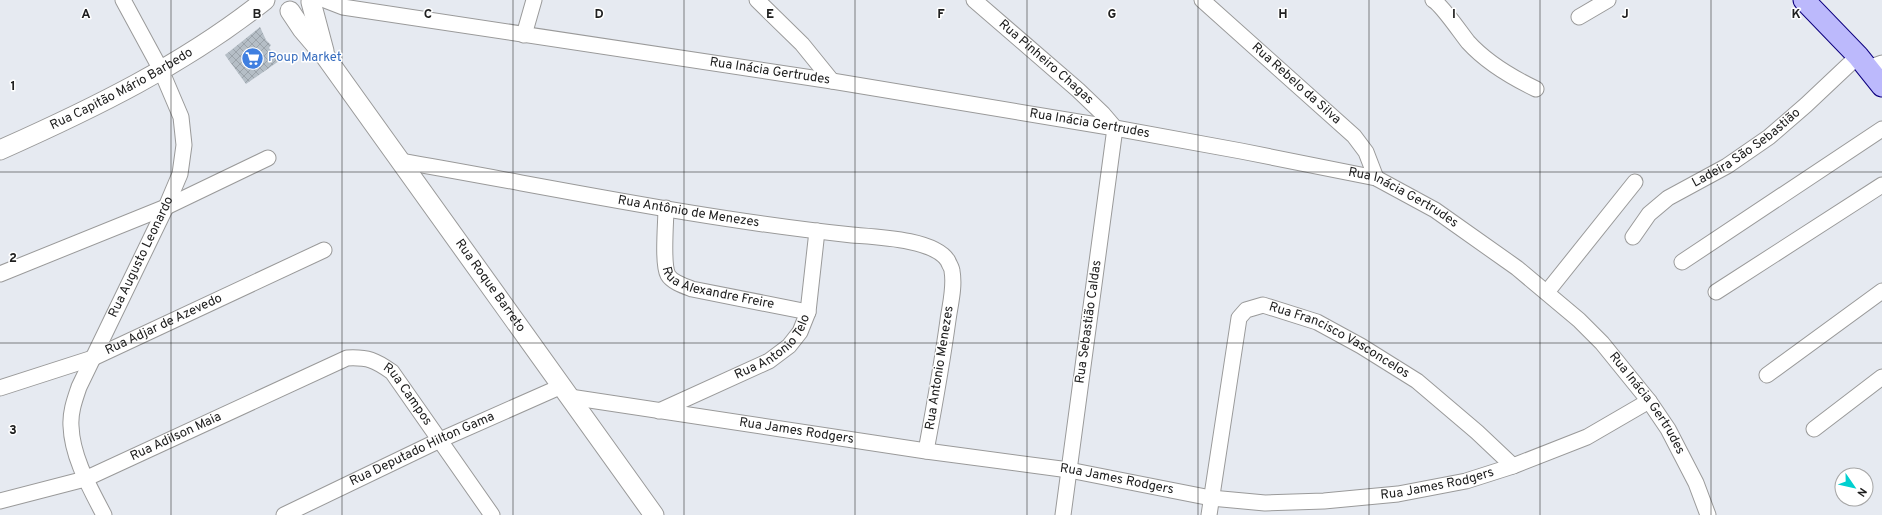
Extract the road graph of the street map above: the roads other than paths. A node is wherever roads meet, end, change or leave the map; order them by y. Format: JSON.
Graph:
{"nodes":[{"id":1,"x":124,"y":0,"type":"edge"},
{"id":2,"x":265,"y":0,"type":"edge"},
{"id":3,"x":534,"y":0,"type":"edge"},
{"id":4,"x":757,"y":0,"type":"edge"},
{"id":5,"x":974,"y":0,"type":"edge"},
{"id":6,"x":1202,"y":0,"type":"edge"},
{"id":7,"x":1434,"y":0,"type":"edge"},
{"id":8,"x":1608,"y":0,"type":"edge"},
{"id":9,"x":1804,"y":0,"type":"edge"},
{"id":10,"x":316,"y":1,"type":"edge"},
{"id":11,"x":284,"y":6,"type":"edge"},
{"id":12,"x":1580,"y":16,"type":"dead end"},
{"id":13,"x":240,"y":20,"type":"junction"},
{"id":14,"x":524,"y":35,"type":"junction"},
{"id":15,"x":325,"y":56,"type":"junction"},
{"id":16,"x":1869,"y":63,"type":"edge"},
{"id":17,"x":161,"y":70,"type":"junction"},
{"id":18,"x":832,"y":81,"type":"junction"},
{"id":19,"x":1882,"y":86,"type":"edge"},
{"id":20,"x":1536,"y":89,"type":"dead end"},
{"id":21,"x":1115,"y":128,"type":"junction"},
{"id":22,"x":1882,"y":128,"type":"edge"},
{"id":23,"x":0,"y":150,"type":"edge"},
{"id":24,"x":268,"y":158,"type":"dead end"},
{"id":25,"x":400,"y":161,"type":"junction"},
{"id":26,"x":1376,"y":178,"type":"junction"},
{"id":27,"x":1635,"y":182,"type":"dead end"},
{"id":28,"x":1882,"y":185,"type":"edge"},
{"id":29,"x":166,"y":207,"type":"junction"},
{"id":30,"x":666,"y":208,"type":"junction"},
{"id":31,"x":818,"y":231,"type":"junction"},
{"id":32,"x":1633,"y":236,"type":"dead end"},
{"id":33,"x":324,"y":250,"type":"dead end"},
{"id":34,"x":1682,"y":262,"type":"dead end"},
{"id":35,"x":0,"y":274,"type":"edge"},
{"id":36,"x":952,"y":286,"type":"joint"},
{"id":37,"x":1882,"y":291,"type":"edge"},
{"id":38,"x":1547,"y":292,"type":"junction"},
{"id":39,"x":1716,"y":292,"type":"dead end"},
{"id":40,"x":808,"y":312,"type":"junction"},
{"id":41,"x":93,"y":358,"type":"junction"},
{"id":42,"x":347,"y":358,"type":"joint"},
{"id":43,"x":1767,"y":375,"type":"dead end"},
{"id":44,"x":1882,"y":377,"type":"edge"},
{"id":45,"x":0,"y":388,"type":"edge"},
{"id":46,"x":566,"y":391,"type":"junction"},
{"id":47,"x":1650,"y":400,"type":"junction"},
{"id":48,"x":659,"y":411,"type":"junction"},
{"id":49,"x":1814,"y":429,"type":"dead end"},
{"id":50,"x":440,"y":440,"type":"junction"},
{"id":51,"x":926,"y":451,"type":"junction"},
{"id":52,"x":1513,"y":466,"type":"junction"},
{"id":53,"x":1069,"y":470,"type":"junction"},
{"id":54,"x":85,"y":479,"type":"junction"},
{"id":55,"x":1211,"y":498,"type":"junction"},
{"id":56,"x":0,"y":501,"type":"edge"},
{"id":57,"x":104,"y":515,"type":"edge"},
{"id":58,"x":284,"y":515,"type":"edge"},
{"id":59,"x":492,"y":515,"type":"edge"},
{"id":60,"x":654,"y":515,"type":"edge"},
{"id":61,"x":1063,"y":515,"type":"edge"},
{"id":62,"x":1209,"y":515,"type":"edge"},
{"id":63,"x":1708,"y":515,"type":"edge"}],
"edges":[{"from":1,"to":17,"type":"street","name":"Rua Augusto Leonardo"},
{"from":2,"to":13,"type":"street","name":"Rua Capitão Mário Barbedo"},
{"from":3,"to":14,"type":"street"},
{"from":4,"to":18,"type":"street"},
{"from":5,"to":21,"type":"street","name":"Rua Pinheiro Chagas"},
{"from":6,"to":26,"type":"street","name":"Rua Rebelo da Silva"},
{"from":7,"to":20,"type":"street"},
{"from":8,"to":12,"type":"street"},
{"from":9,"to":16,"type":"main road"},
{"from":10,"to":11,"type":"street","name":"Rua Capitão Mário Barbedo"},
{"from":10,"to":14,"type":"street","name":"Rua Inácia Gertrudes"},
{"from":10,"to":15,"type":"street","name":"Rua Roque Barreto"},
{"from":11,"to":13,"type":"street","name":"Rua Capitão Mário Barbedo"},
{"from":11,"to":15,"type":"street","name":"Rua Roque Barreto"},
{"from":13,"to":17,"type":"street","name":"Rua Capitão Mário Barbedo"},
{"from":14,"to":18,"type":"street","name":"Rua Inácia Gertrudes"},
{"from":15,"to":25,"type":"street","name":"Rua Roque Barreto"},
{"from":16,"to":19,"type":"main road"},
{"from":16,"to":32,"type":"street","name":"Ladeira São Sebastião"},
{"from":17,"to":23,"type":"street","name":"Rua Capitão Mário Barbedo"},
{"from":17,"to":29,"type":"street","name":"Rua Augusto Leonardo"},
{"from":18,"to":21,"type":"street","name":"Rua Inácia Gertrudes"},
{"from":21,"to":26,"type":"street","name":"Rua Inácia Gertrudes"},
{"from":21,"to":53,"type":"street","name":"Rua Sebastião Caldas"},
{"from":22,"to":34,"type":"street"},
{"from":24,"to":29,"type":"street"},
{"from":25,"to":30,"type":"street","name":"Rua Antônio de Menezes"},
{"from":25,"to":46,"type":"street","name":"Rua Roque Barreto"},
{"from":26,"to":38,"type":"street","name":"Rua Inácia Gertrudes"},
{"from":27,"to":38,"type":"street"},
{"from":28,"to":39,"type":"street"},
{"from":29,"to":35,"type":"street"},
{"from":29,"to":41,"type":"street","name":"Rua Augusto Leonardo"},
{"from":30,"to":31,"type":"street","name":"Rua Antônio de Menezes"},
{"from":30,"to":40,"type":"street","name":"Rua Alexandre Freire"},
{"from":31,"to":36,"type":"street","name":"Rua Antônio de Menezes"},
{"from":31,"to":40,"type":"street","name":"Rua Antonio Telo"},
{"from":33,"to":41,"type":"street","name":"Rua Adjar de Azevedo"},
{"from":36,"to":51,"type":"street","name":"Rua Antonio Menezes"},
{"from":37,"to":43,"type":"street"},
{"from":38,"to":47,"type":"street","name":"Rua Inácia Gertrudes"},
{"from":40,"to":48,"type":"street","name":"Rua Antonio Telo"},
{"from":41,"to":45,"type":"street","name":"Rua Adjar de Azevedo"},
{"from":41,"to":54,"type":"street","name":"Rua Augusto Leonardo"},
{"from":42,"to":50,"type":"street","name":"Rua Campos"},
{"from":42,"to":54,"type":"street","name":"Rua Adilson Maia"},
{"from":44,"to":49,"type":"street"},
{"from":46,"to":48,"type":"street","name":"Rua James Rodgers"},
{"from":46,"to":50,"type":"street","name":"Rua Deputado Hilton Gama"},
{"from":46,"to":60,"type":"street","name":"Rua Roque Barreto"},
{"from":47,"to":52,"type":"street","name":"Rua James Rodgers"},
{"from":47,"to":63,"type":"street","name":"Rua Inácia Gertrudes"},
{"from":48,"to":51,"type":"street","name":"Rua James Rodgers"},
{"from":50,"to":58,"type":"street","name":"Rua Deputado Hilton Gama"},
{"from":50,"to":59,"type":"street","name":"Rua Campos"},
{"from":51,"to":53,"type":"street","name":"Rua James Rodgers"},
{"from":52,"to":55,"type":"street","name":"Rua James Rodgers"},
{"from":52,"to":55,"type":"street","name":"Rua Francisco Vasconcelos"},
{"from":53,"to":55,"type":"street","name":"Rua James Rodgers"},
{"from":53,"to":61,"type":"street","name":"Rua Sebastião Caldas"},
{"from":54,"to":56,"type":"street","name":"Rua Adilson Maia"},
{"from":54,"to":57,"type":"street","name":"Rua Augusto Leonardo"},
{"from":55,"to":62,"type":"street","name":"Rua Francisco Vasconcelos"}]}
